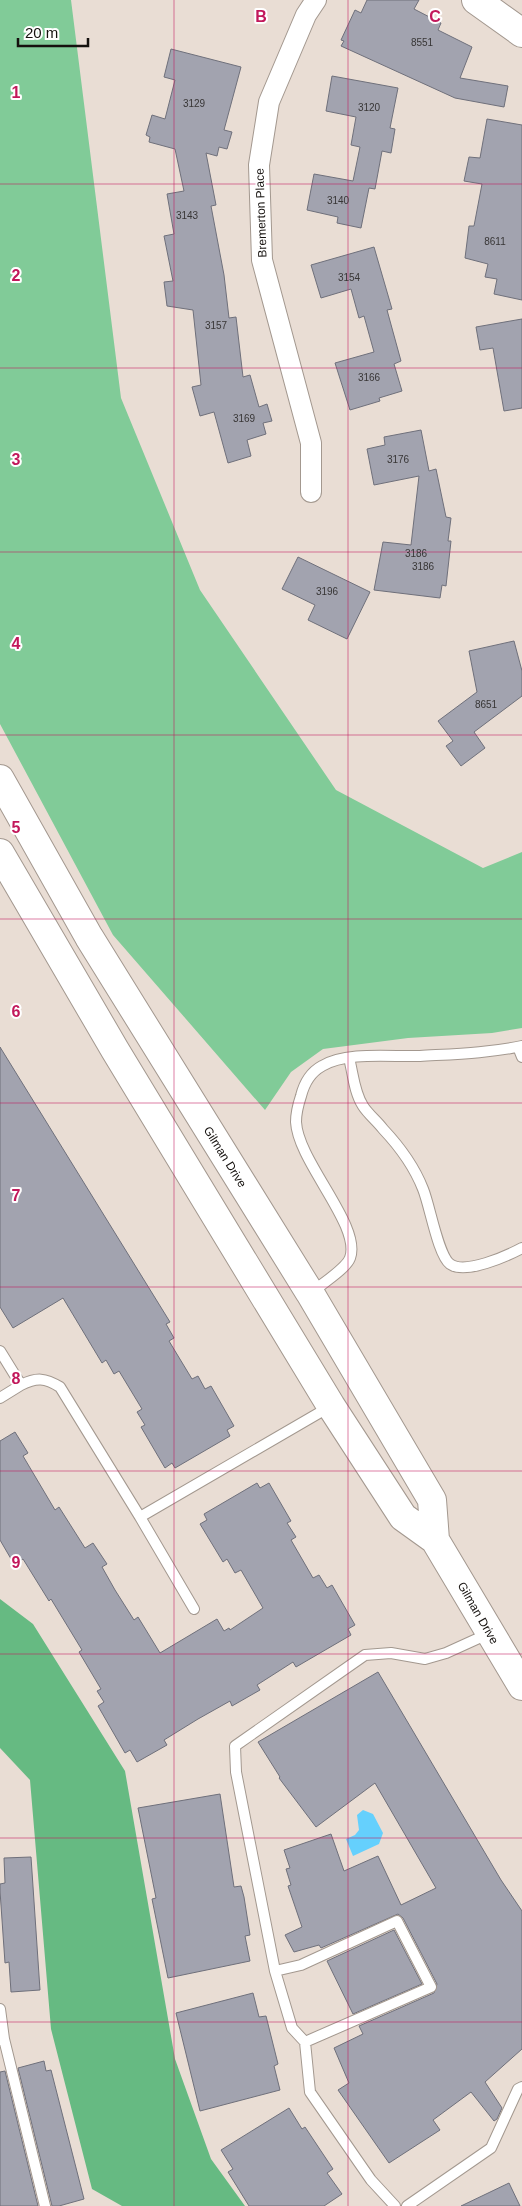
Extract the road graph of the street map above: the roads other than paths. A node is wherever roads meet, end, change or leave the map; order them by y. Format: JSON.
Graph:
{"nodes":[{"id":1,"x":316,"y":0,"type":"edge"},
{"id":2,"x":476,"y":0,"type":"edge"},
{"id":3,"x":522,"y":33,"type":"edge"},
{"id":4,"x":311,"y":492,"type":"dead end"},
{"id":5,"x":0,"y":779,"type":"edge"},
{"id":6,"x":0,"y":853,"type":"edge"},
{"id":7,"x":520,"y":1046,"type":"edge"},
{"id":8,"x":522,"y":1057,"type":"edge"},
{"id":9,"x":349,"y":1058,"type":"junction"},
{"id":10,"x":522,"y":1248,"type":"edge"},
{"id":11,"x":310,"y":1294,"type":"junction"},
{"id":12,"x":0,"y":1351,"type":"edge"},
{"id":13,"x":21,"y":1385,"type":"junction"},
{"id":14,"x":0,"y":1398,"type":"edge"},
{"id":15,"x":331,"y":1406,"type":"junction"},
{"id":16,"x":140,"y":1517,"type":"junction"},
{"id":17,"x":435,"y":1540,"type":"junction"},
{"id":18,"x":194,"y":1609,"type":"dead end"},
{"id":19,"x":490,"y":1633,"type":"junction"},
{"id":20,"x":522,"y":1686,"type":"edge"},
{"id":21,"x":275,"y":1970,"type":"junction"},
{"id":22,"x":0,"y":2009,"type":"edge"},
{"id":23,"x":2,"y":2040,"type":"edge"},
{"id":24,"x":305,"y":2042,"type":"junction"},
{"id":25,"x":522,"y":2087,"type":"edge"},
{"id":26,"x":45,"y":2206,"type":"edge"},
{"id":27,"x":395,"y":2206,"type":"edge"},
{"id":28,"x":407,"y":2206,"type":"edge"}],
"edges":[{"from":1,"to":4,"type":"street","name":"Bremerton Place"},
{"from":2,"to":3,"type":"main road"},
{"from":5,"to":11,"type":"main road","name":"Gilman Drive"},
{"from":6,"to":15,"type":"main road","name":"Gilman Drive"},
{"from":7,"to":8,"type":"lane"},
{"from":7,"to":9,"type":"lane"},
{"from":9,"to":10,"type":"lane"},
{"from":9,"to":11,"type":"lane"},
{"from":11,"to":17,"type":"main road","name":"Gilman Drive"},
{"from":12,"to":13,"type":"lane"},
{"from":13,"to":14,"type":"lane"},
{"from":13,"to":16,"type":"lane"},
{"from":15,"to":16,"type":"lane"},
{"from":15,"to":17,"type":"main road","name":"Gilman Drive"},
{"from":16,"to":18,"type":"lane"},
{"from":17,"to":19,"type":"main road","name":"Gilman Drive"},
{"from":19,"to":20,"type":"main road","name":"Gilman Drive"},
{"from":19,"to":21,"type":"lane"},
{"from":21,"to":24,"type":"lane"},
{"from":21,"to":24,"type":"lane"},
{"from":22,"to":23,"type":"lane"},
{"from":23,"to":26,"type":"lane"},
{"from":24,"to":27,"type":"lane"},
{"from":25,"to":28,"type":"lane"}]}
